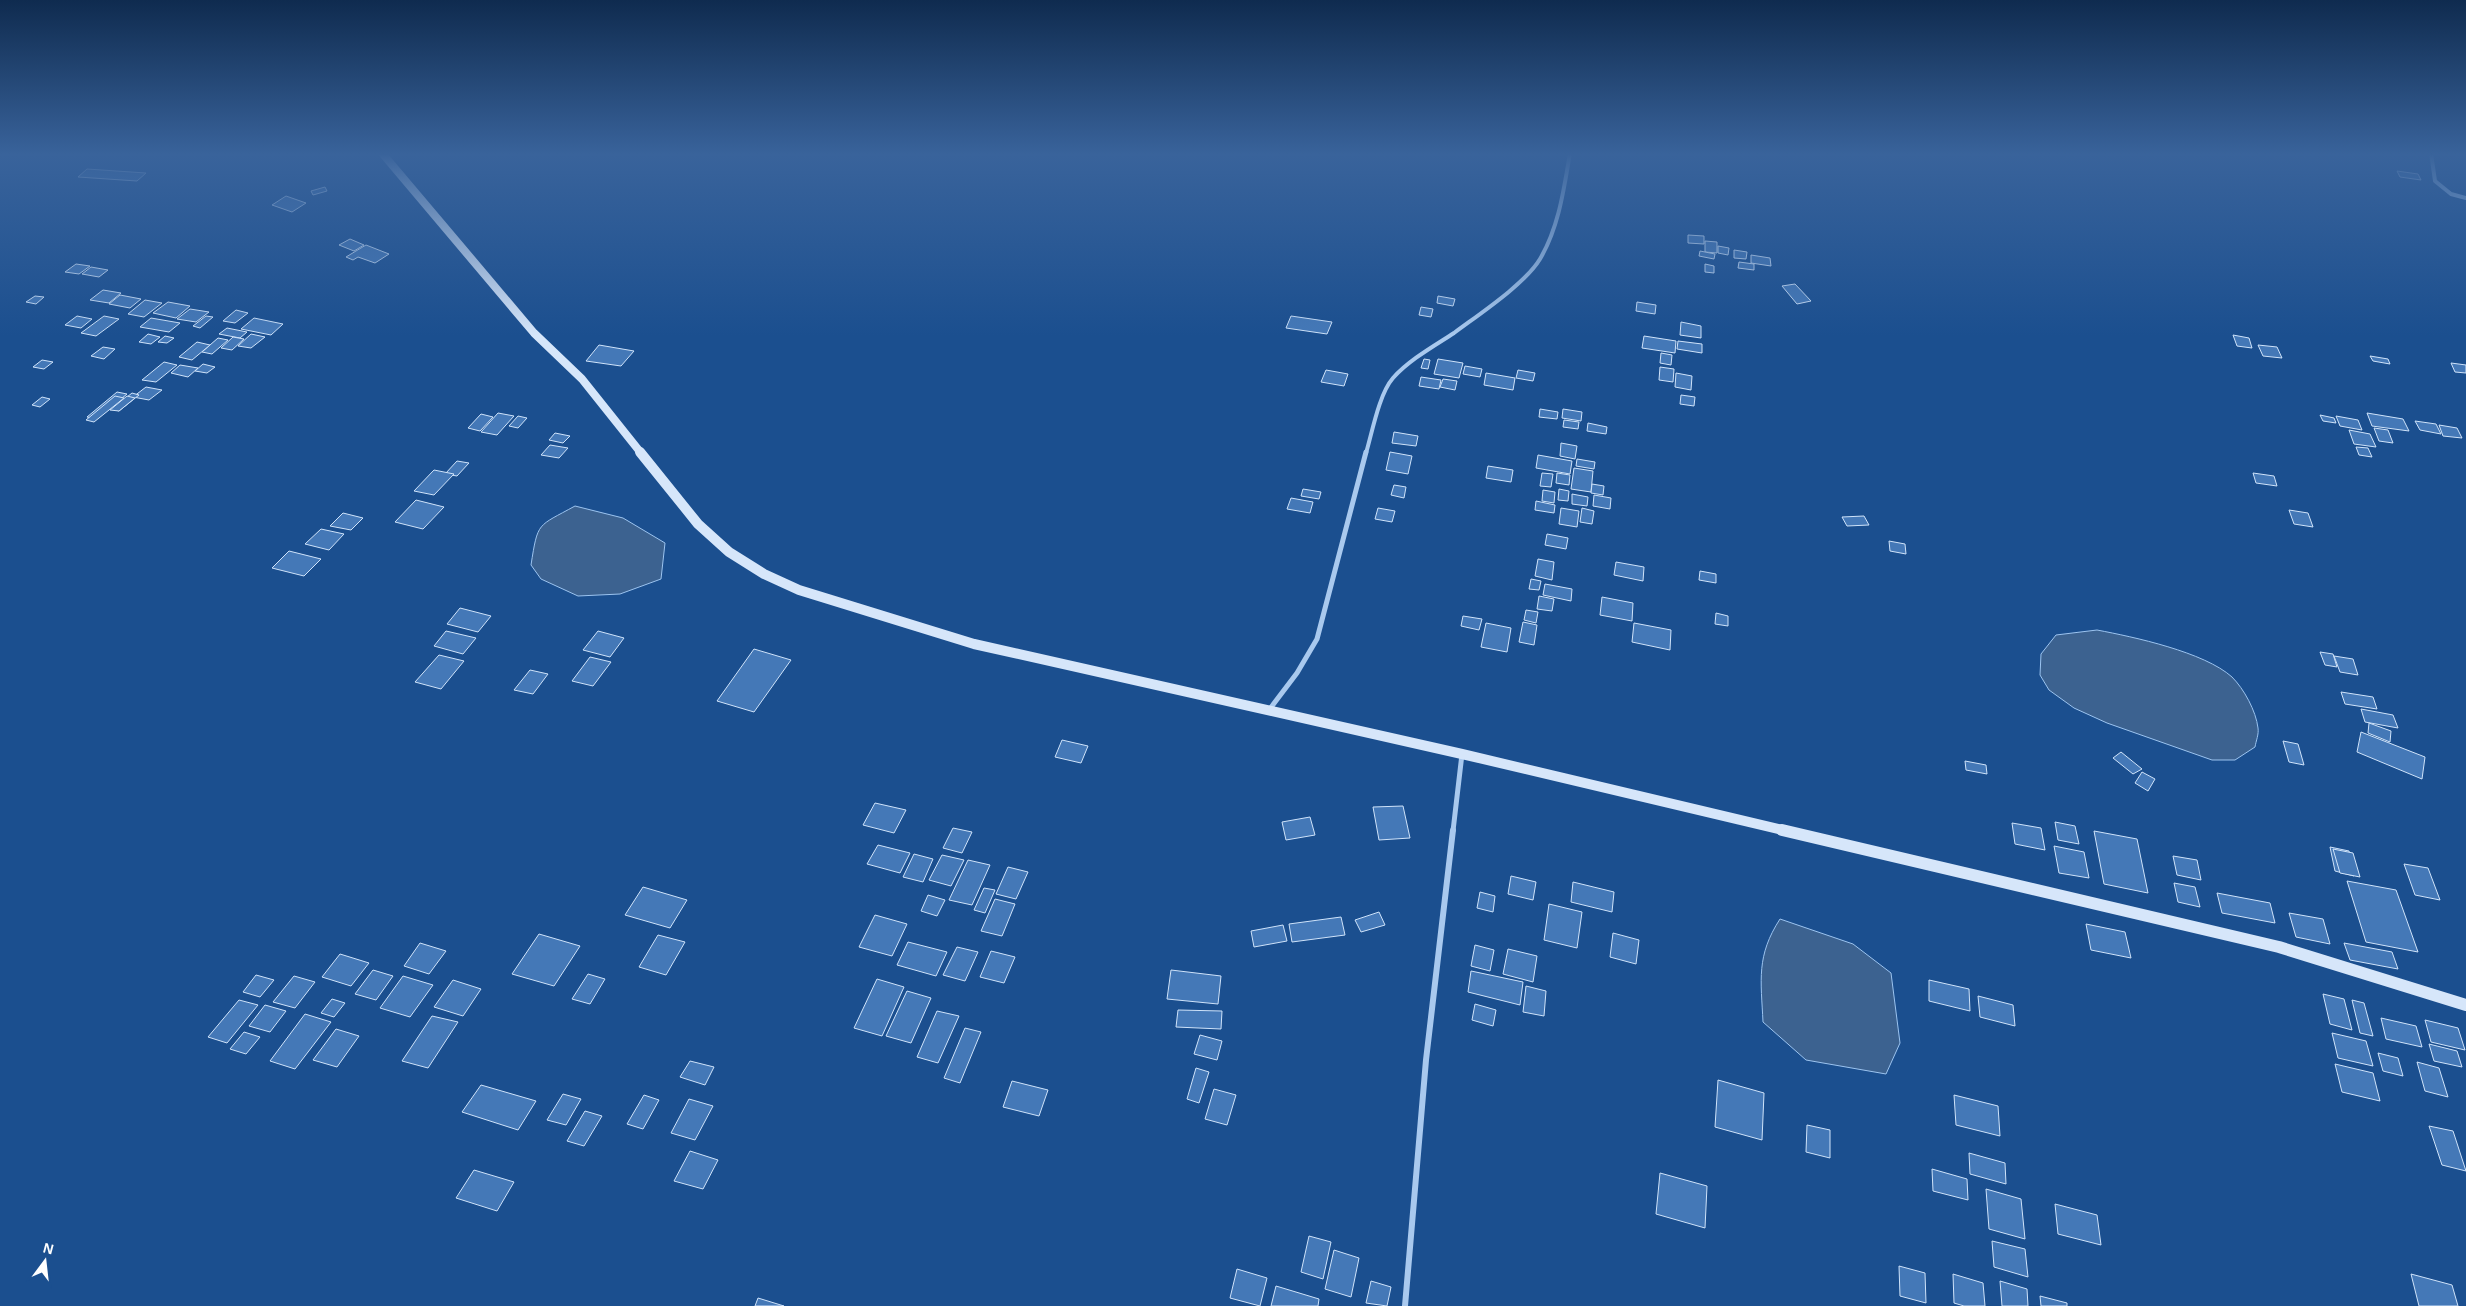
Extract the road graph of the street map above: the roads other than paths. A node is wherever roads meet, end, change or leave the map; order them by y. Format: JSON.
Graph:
{"nodes":[{"id":1,"x":433,"y":214,"type":"edge"},
{"id":2,"x":1558,"y":214,"type":"edge"},
{"id":3,"x":1270,"y":710,"type":"junction"},
{"id":4,"x":1462,"y":754,"type":"junction"},
{"id":5,"x":2466,"y":1005,"type":"edge"},
{"id":6,"x":1405,"y":1306,"type":"edge"}],
"edges":[{"from":1,"to":3,"type":"main road"},
{"from":2,"to":3,"type":"street"},
{"from":3,"to":4,"type":"main road"},
{"from":4,"to":5,"type":"main road"},
{"from":4,"to":6,"type":"street"}]}
